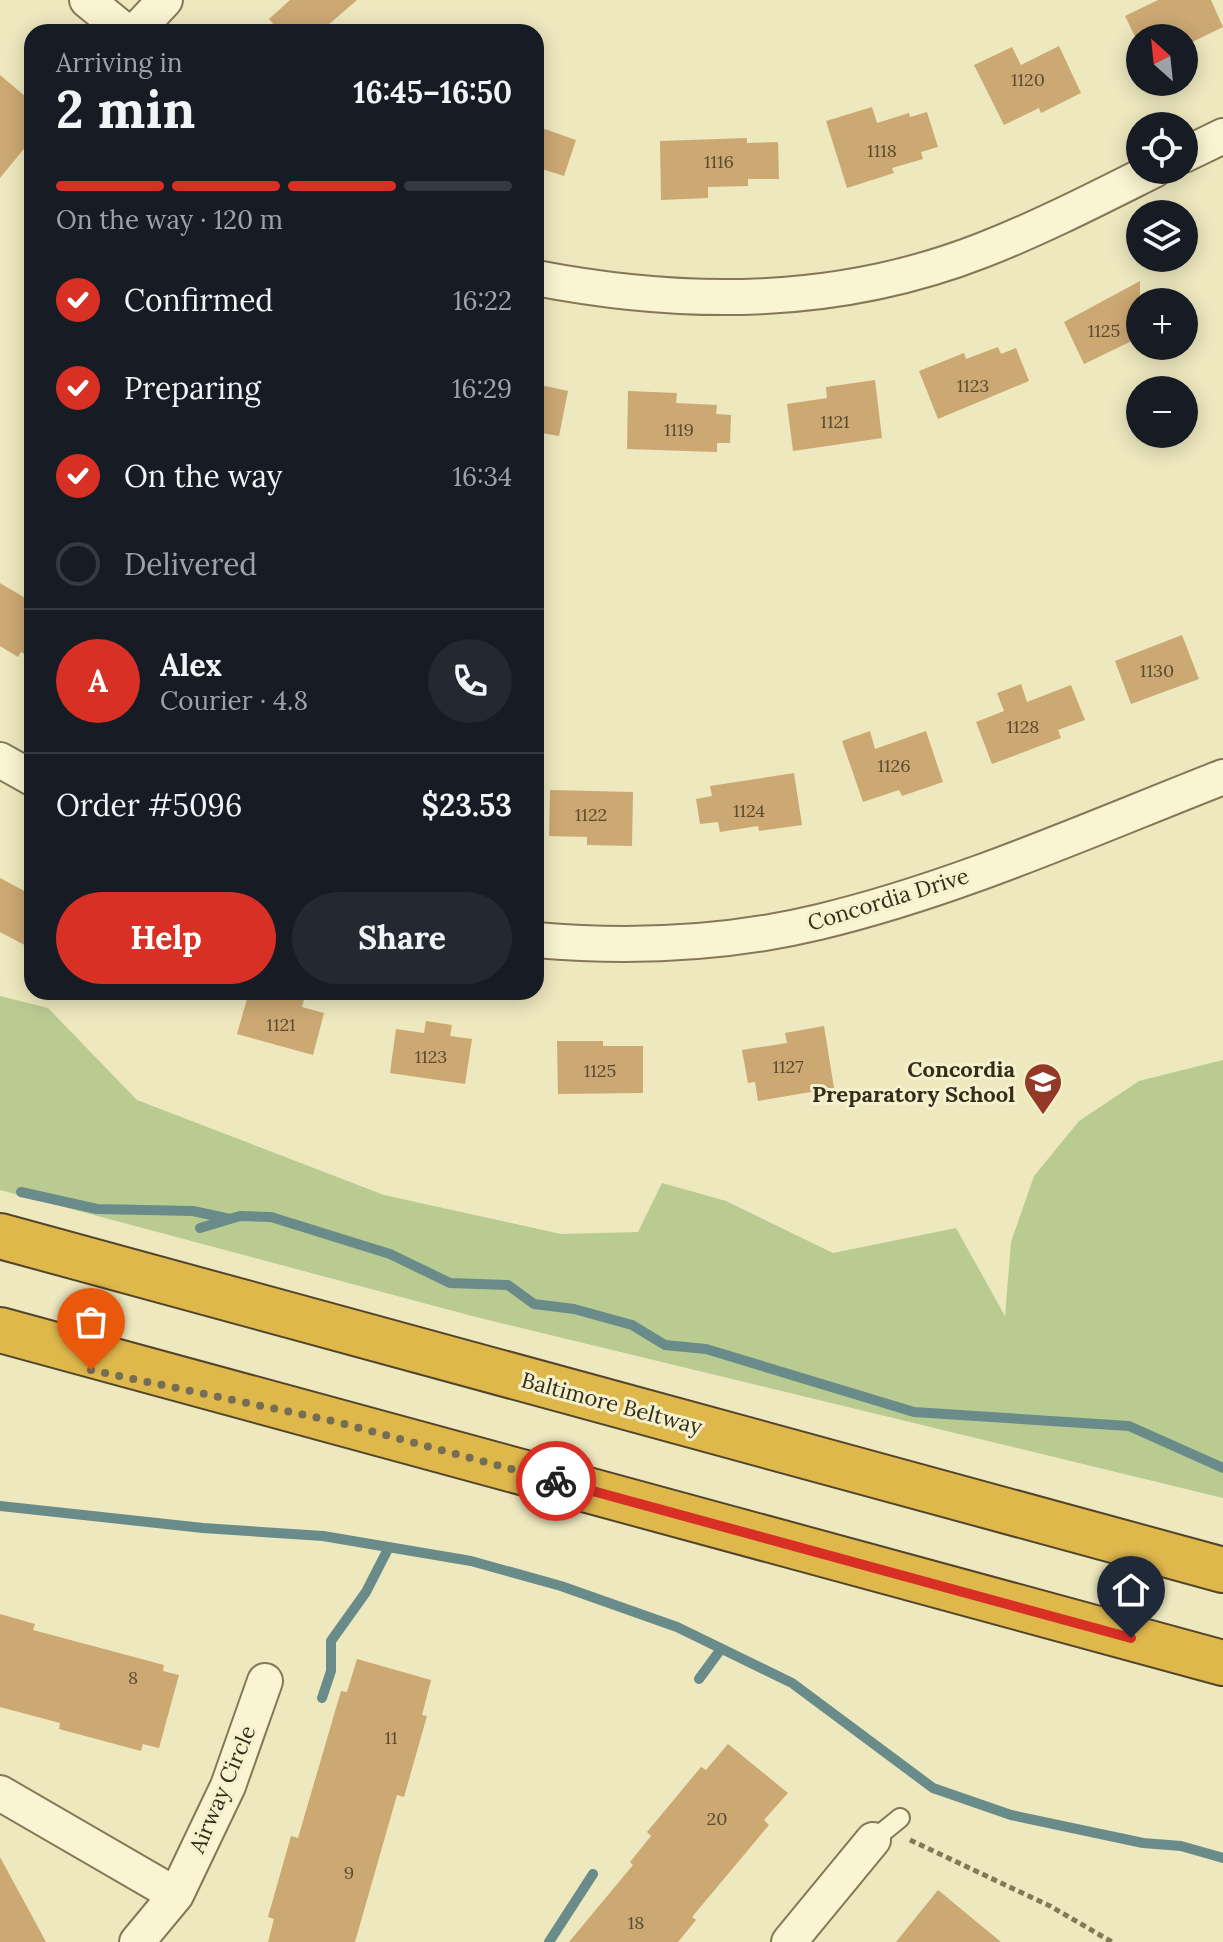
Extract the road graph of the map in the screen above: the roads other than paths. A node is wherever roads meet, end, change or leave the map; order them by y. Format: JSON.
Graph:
{"nodes":[{"id":1,"x":87,"y":0,"type":"edge"},
{"id":2,"x":165,"y":0,"type":"edge"},
{"id":3,"x":116,"y":24,"type":"edge"},
{"id":4,"x":142,"y":24,"type":"edge"},
{"id":5,"x":1223,"y":136,"type":"edge"},
{"id":6,"x":1198,"y":148,"type":"edge"},
{"id":7,"x":1126,"y":183,"type":"edge"},
{"id":8,"x":544,"y":280,"type":"edge"},
{"id":9,"x":0,"y":760,"type":"edge"},
{"id":10,"x":24,"y":774,"type":"edge"},
{"id":11,"x":1223,"y":777,"type":"edge"},
{"id":12,"x":544,"y":940,"type":"edge"},
{"id":13,"x":0,"y":1236,"type":"edge"},
{"id":14,"x":0,"y":1330,"type":"edge"},
{"id":15,"x":0,"y":1351,"type":"edge"},
{"id":16,"x":333,"y":1421,"type":"junction"},
{"id":17,"x":1223,"y":1570,"type":"edge"},
{"id":18,"x":1223,"y":1663,"type":"edge"},
{"id":19,"x":265,"y":1681,"type":"dead end"},
{"id":20,"x":0,"y":1793,"type":"edge"},
{"id":21,"x":888,"y":1828,"type":"road end"},
{"id":22,"x":176,"y":1895,"type":"junction"},
{"id":23,"x":137,"y":1942,"type":"edge"},
{"id":24,"x":789,"y":1942,"type":"edge"}],
"edges":[{"from":1,"to":3,"type":"street"},
{"from":2,"to":4,"type":"street"},
{"from":5,"to":6,"type":"street"},
{"from":7,"to":8,"type":"street"},
{"from":9,"to":10,"type":"street"},
{"from":11,"to":12,"type":"street","name":"Concordia Drive"},
{"from":13,"to":17,"type":"highway","name":"Baltimore Beltway"},
{"from":14,"to":16,"type":"highway"},
{"from":15,"to":16,"type":"highway"},
{"from":16,"to":18,"type":"highway"},
{"from":19,"to":22,"type":"street","name":"Airway Circle"},
{"from":20,"to":22,"type":"street"},
{"from":21,"to":24,"type":"street"},
{"from":22,"to":23,"type":"street","name":"Airway Circle"}]}
